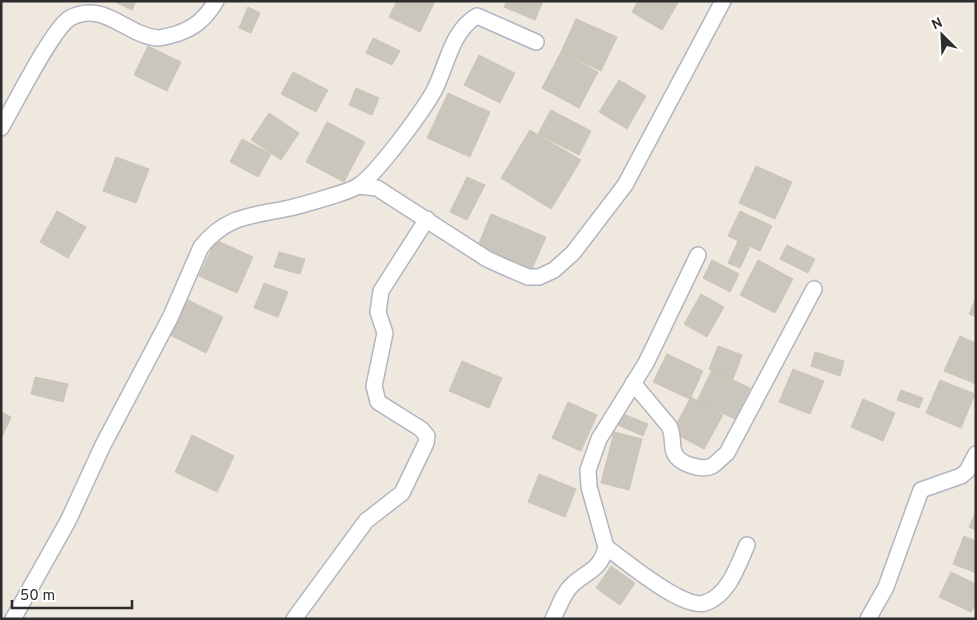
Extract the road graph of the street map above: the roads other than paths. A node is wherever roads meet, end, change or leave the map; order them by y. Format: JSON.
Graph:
{"nodes":[{"id":1,"x":216,"y":1,"type":"edge"},
{"id":2,"x":724,"y":1,"type":"edge"},
{"id":3,"x":536,"y":42,"type":"dead end"},
{"id":4,"x":1,"y":128,"type":"edge"},
{"id":5,"x":358,"y":186,"type":"junction"},
{"id":6,"x":427,"y":219,"type":"junction"},
{"id":7,"x":698,"y":255,"type":"dead end"},
{"id":8,"x":814,"y":289,"type":"dead end"},
{"id":9,"x":633,"y":383,"type":"junction"},
{"id":10,"x":976,"y":454,"type":"edge"},
{"id":11,"x":747,"y":545,"type":"dead end"},
{"id":12,"x":606,"y":546,"type":"junction"},
{"id":13,"x":13,"y":619,"type":"edge"},
{"id":14,"x":294,"y":619,"type":"edge"},
{"id":15,"x":553,"y":619,"type":"edge"},
{"id":16,"x":868,"y":619,"type":"edge"}],
"edges":[{"from":1,"to":4,"type":"street"},
{"from":2,"to":6,"type":"street"},
{"from":3,"to":5,"type":"street"},
{"from":5,"to":6,"type":"street"},
{"from":5,"to":13,"type":"street"},
{"from":6,"to":14,"type":"street"},
{"from":7,"to":9,"type":"street"},
{"from":8,"to":9,"type":"street"},
{"from":9,"to":12,"type":"street"},
{"from":10,"to":16,"type":"street"},
{"from":11,"to":12,"type":"street"},
{"from":12,"to":15,"type":"street"}]}
